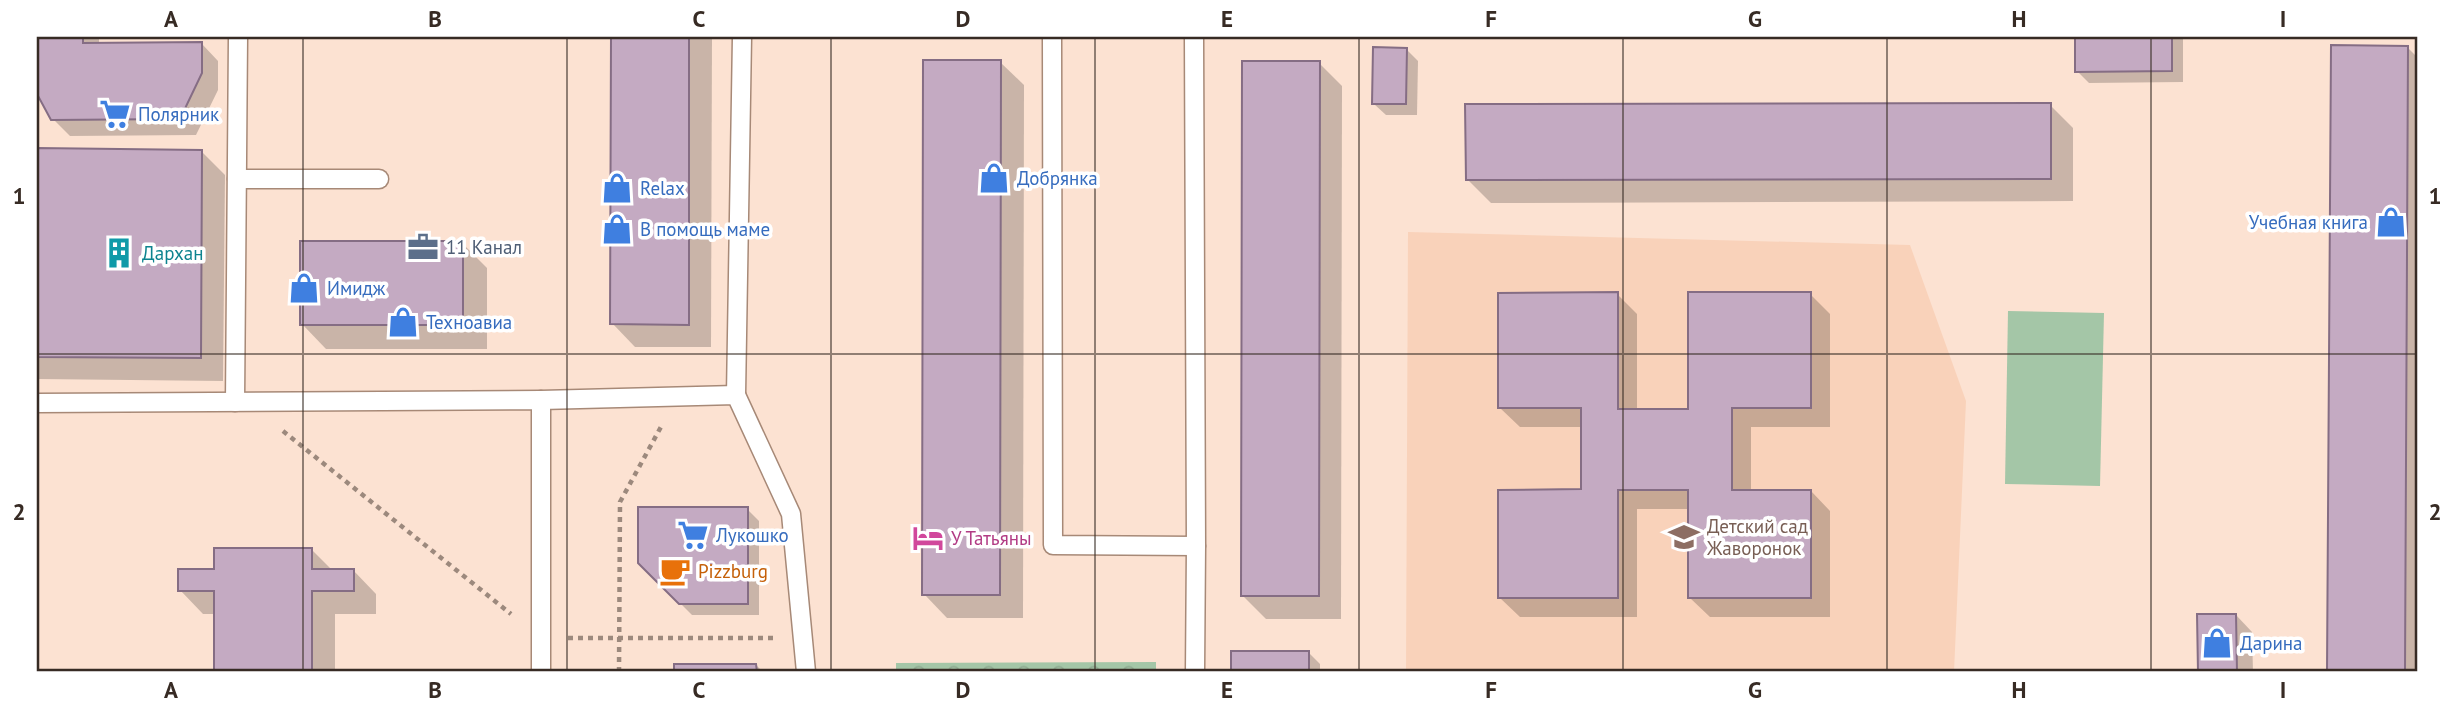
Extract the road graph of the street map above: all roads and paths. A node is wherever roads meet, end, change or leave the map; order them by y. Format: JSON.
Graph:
{"nodes":[{"id":1,"x":238,"y":37,"type":"edge"},
{"id":2,"x":742,"y":37,"type":"edge"},
{"id":3,"x":1052,"y":37,"type":"edge"},
{"id":4,"x":1194,"y":37,"type":"edge"},
{"id":5,"x":379,"y":179,"type":"dead end"},
{"id":6,"x":237,"y":180,"type":"junction"},
{"id":7,"x":736,"y":395,"type":"junction"},
{"id":8,"x":678,"y":397,"type":"junction"},
{"id":9,"x":541,"y":400,"type":"junction"},
{"id":10,"x":241,"y":402,"type":"junction"},
{"id":11,"x":37,"y":403,"type":"edge"},
{"id":12,"x":1196,"y":546,"type":"junction"},
{"id":13,"x":541,"y":637,"type":"junction"},
{"id":14,"x":619,"y":638,"type":"junction"},
{"id":15,"x":803,"y":638,"type":"junction"},
{"id":16,"x":541,"y":671,"type":"edge"},
{"id":17,"x":619,"y":672,"type":"edge"},
{"id":18,"x":806,"y":672,"type":"edge"},
{"id":19,"x":1195,"y":672,"type":"edge"}],
"edges":[{"from":1,"to":6,"type":"lane"},
{"from":2,"to":7,"type":"lane"},
{"from":3,"to":12,"type":"lane"},
{"from":4,"to":12,"type":"lane"},
{"from":5,"to":6,"type":"lane"},
{"from":6,"to":10,"type":"lane"},
{"from":7,"to":8,"type":"lane"},
{"from":7,"to":15,"type":"lane"},
{"from":8,"to":9,"type":"lane"},
{"from":8,"to":14,"type":"path"},
{"from":9,"to":10,"type":"lane"},
{"from":9,"to":13,"type":"lane"},
{"from":10,"to":11,"type":"lane"},
{"from":10,"to":13,"type":"path"},
{"from":12,"to":19,"type":"lane"},
{"from":13,"to":14,"type":"path"},
{"from":13,"to":16,"type":"lane"},
{"from":14,"to":15,"type":"path"},
{"from":14,"to":17,"type":"path"},
{"from":15,"to":18,"type":"lane"}]}
